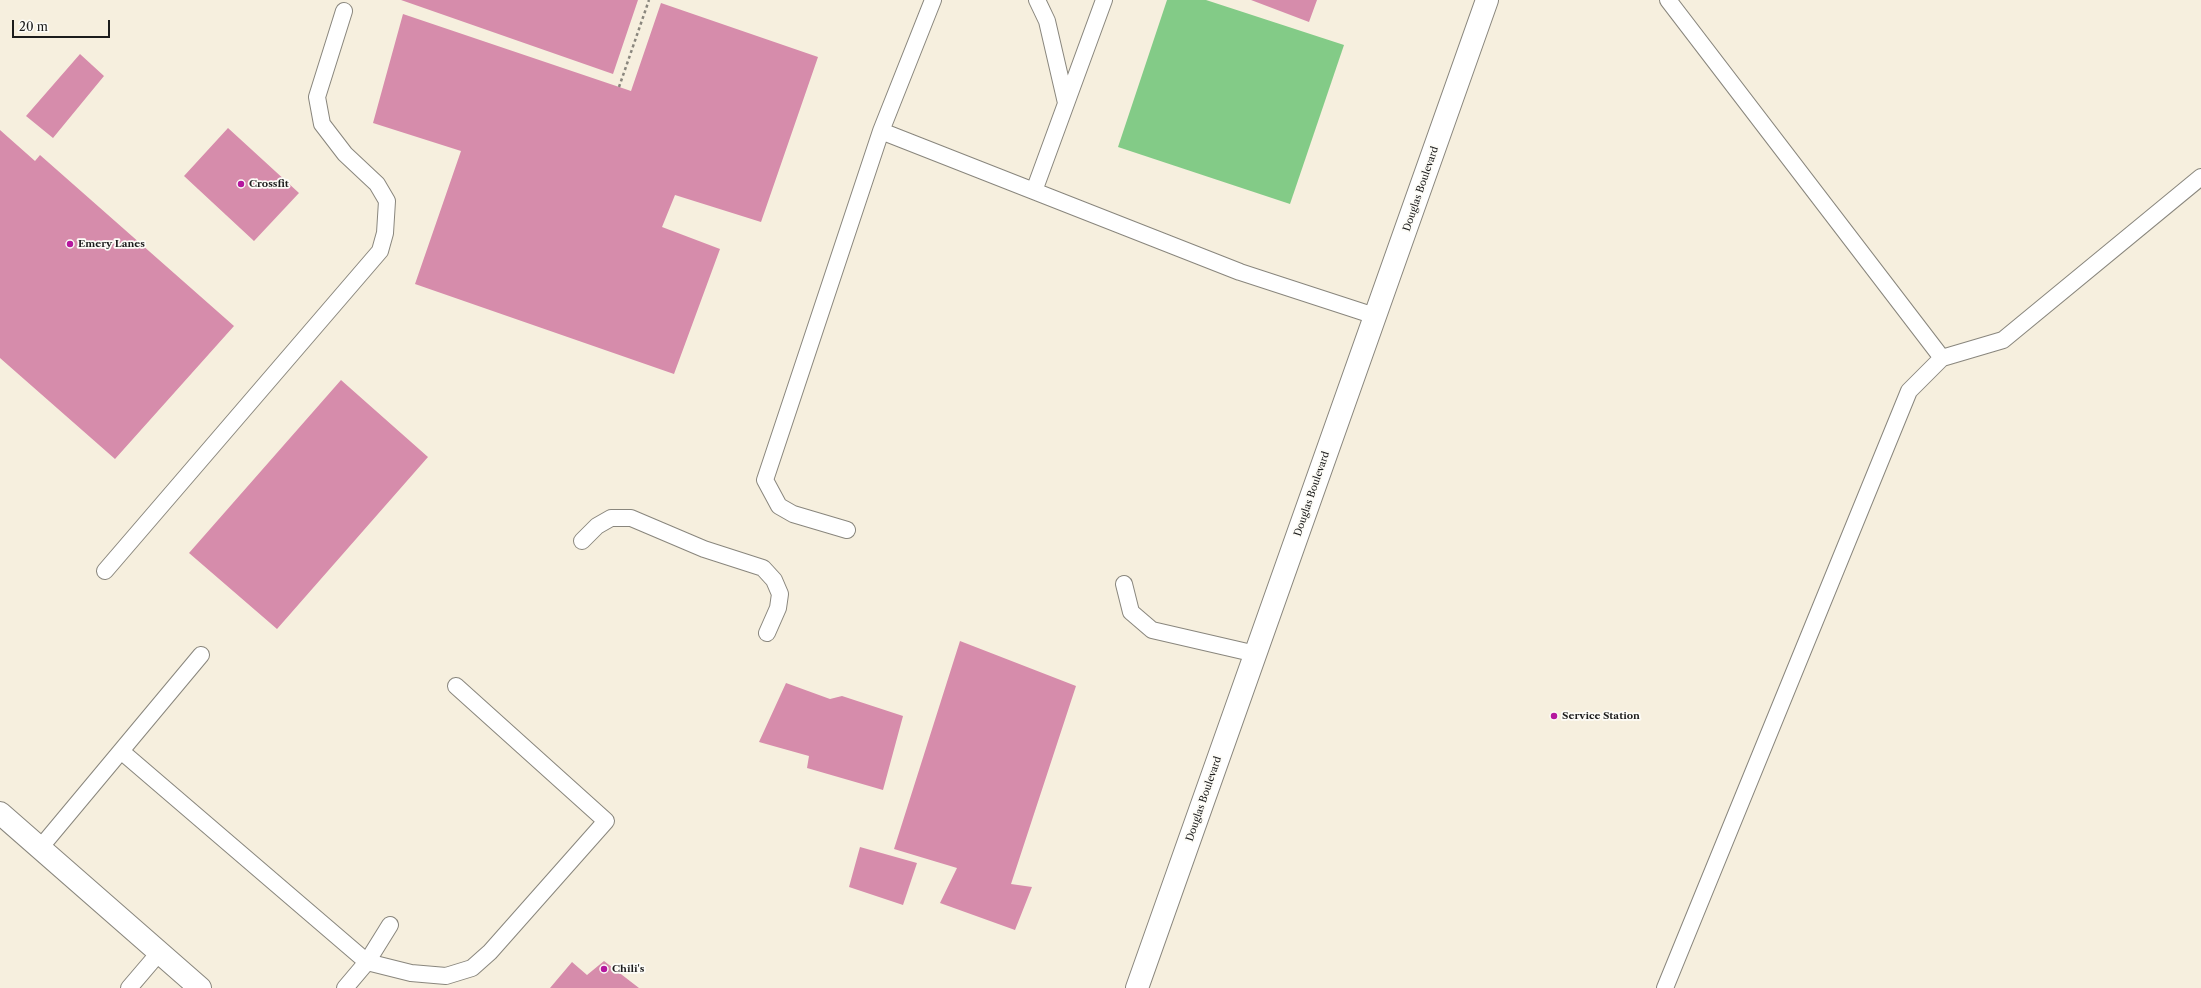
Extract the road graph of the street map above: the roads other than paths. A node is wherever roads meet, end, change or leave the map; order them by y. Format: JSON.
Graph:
{"nodes":[{"id":1,"x":933,"y":0,"type":"edge"},
{"id":2,"x":1037,"y":0,"type":"edge"},
{"id":3,"x":1104,"y":0,"type":"edge"},
{"id":4,"x":1487,"y":0,"type":"edge"},
{"id":5,"x":1668,"y":0,"type":"edge"},
{"id":6,"x":344,"y":11,"type":"dead end"},
{"id":7,"x":1066,"y":103,"type":"junction"},
{"id":8,"x":881,"y":131,"type":"junction"},
{"id":9,"x":2201,"y":177,"type":"edge"},
{"id":10,"x":1034,"y":191,"type":"junction"},
{"id":11,"x":1376,"y":316,"type":"junction"},
{"id":12,"x":1942,"y":358,"type":"junction"},
{"id":13,"x":847,"y":530,"type":"dead end"},
{"id":14,"x":582,"y":541,"type":"dead end"},
{"id":15,"x":105,"y":572,"type":"dead end"},
{"id":16,"x":1124,"y":584,"type":"dead end"},
{"id":17,"x":767,"y":633,"type":"dead end"},
{"id":18,"x":1256,"y":654,"type":"junction"},
{"id":19,"x":201,"y":655,"type":"dead end"},
{"id":20,"x":456,"y":686,"type":"dead end"},
{"id":21,"x":121,"y":751,"type":"junction"},
{"id":22,"x":0,"y":813,"type":"edge"},
{"id":23,"x":40,"y":848,"type":"junction"},
{"id":24,"x":390,"y":925,"type":"dead end"},
{"id":25,"x":158,"y":954,"type":"junction"},
{"id":26,"x":367,"y":962,"type":"junction"},
{"id":27,"x":129,"y":988,"type":"edge"},
{"id":28,"x":200,"y":988,"type":"edge"},
{"id":29,"x":345,"y":988,"type":"edge"},
{"id":30,"x":1138,"y":988,"type":"edge"},
{"id":31,"x":1665,"y":988,"type":"edge"}],
"edges":[{"from":1,"to":8,"type":"lane"},
{"from":2,"to":7,"type":"lane"},
{"from":3,"to":7,"type":"lane"},
{"from":4,"to":11,"type":"street","name":"Douglas Boulevard"},
{"from":5,"to":12,"type":"lane"},
{"from":6,"to":15,"type":"lane"},
{"from":7,"to":10,"type":"lane"},
{"from":8,"to":10,"type":"lane"},
{"from":8,"to":13,"type":"lane"},
{"from":9,"to":12,"type":"lane"},
{"from":10,"to":11,"type":"lane"},
{"from":11,"to":18,"type":"street","name":"Douglas Boulevard"},
{"from":12,"to":31,"type":"lane"},
{"from":14,"to":17,"type":"lane"},
{"from":16,"to":18,"type":"lane"},
{"from":18,"to":30,"type":"street","name":"Douglas Boulevard"},
{"from":19,"to":21,"type":"lane"},
{"from":20,"to":26,"type":"lane"},
{"from":21,"to":23,"type":"lane"},
{"from":21,"to":26,"type":"lane"},
{"from":22,"to":23,"type":"street"},
{"from":23,"to":25,"type":"street"},
{"from":24,"to":26,"type":"lane"},
{"from":25,"to":27,"type":"lane"},
{"from":25,"to":28,"type":"street"},
{"from":26,"to":29,"type":"lane"}]}
